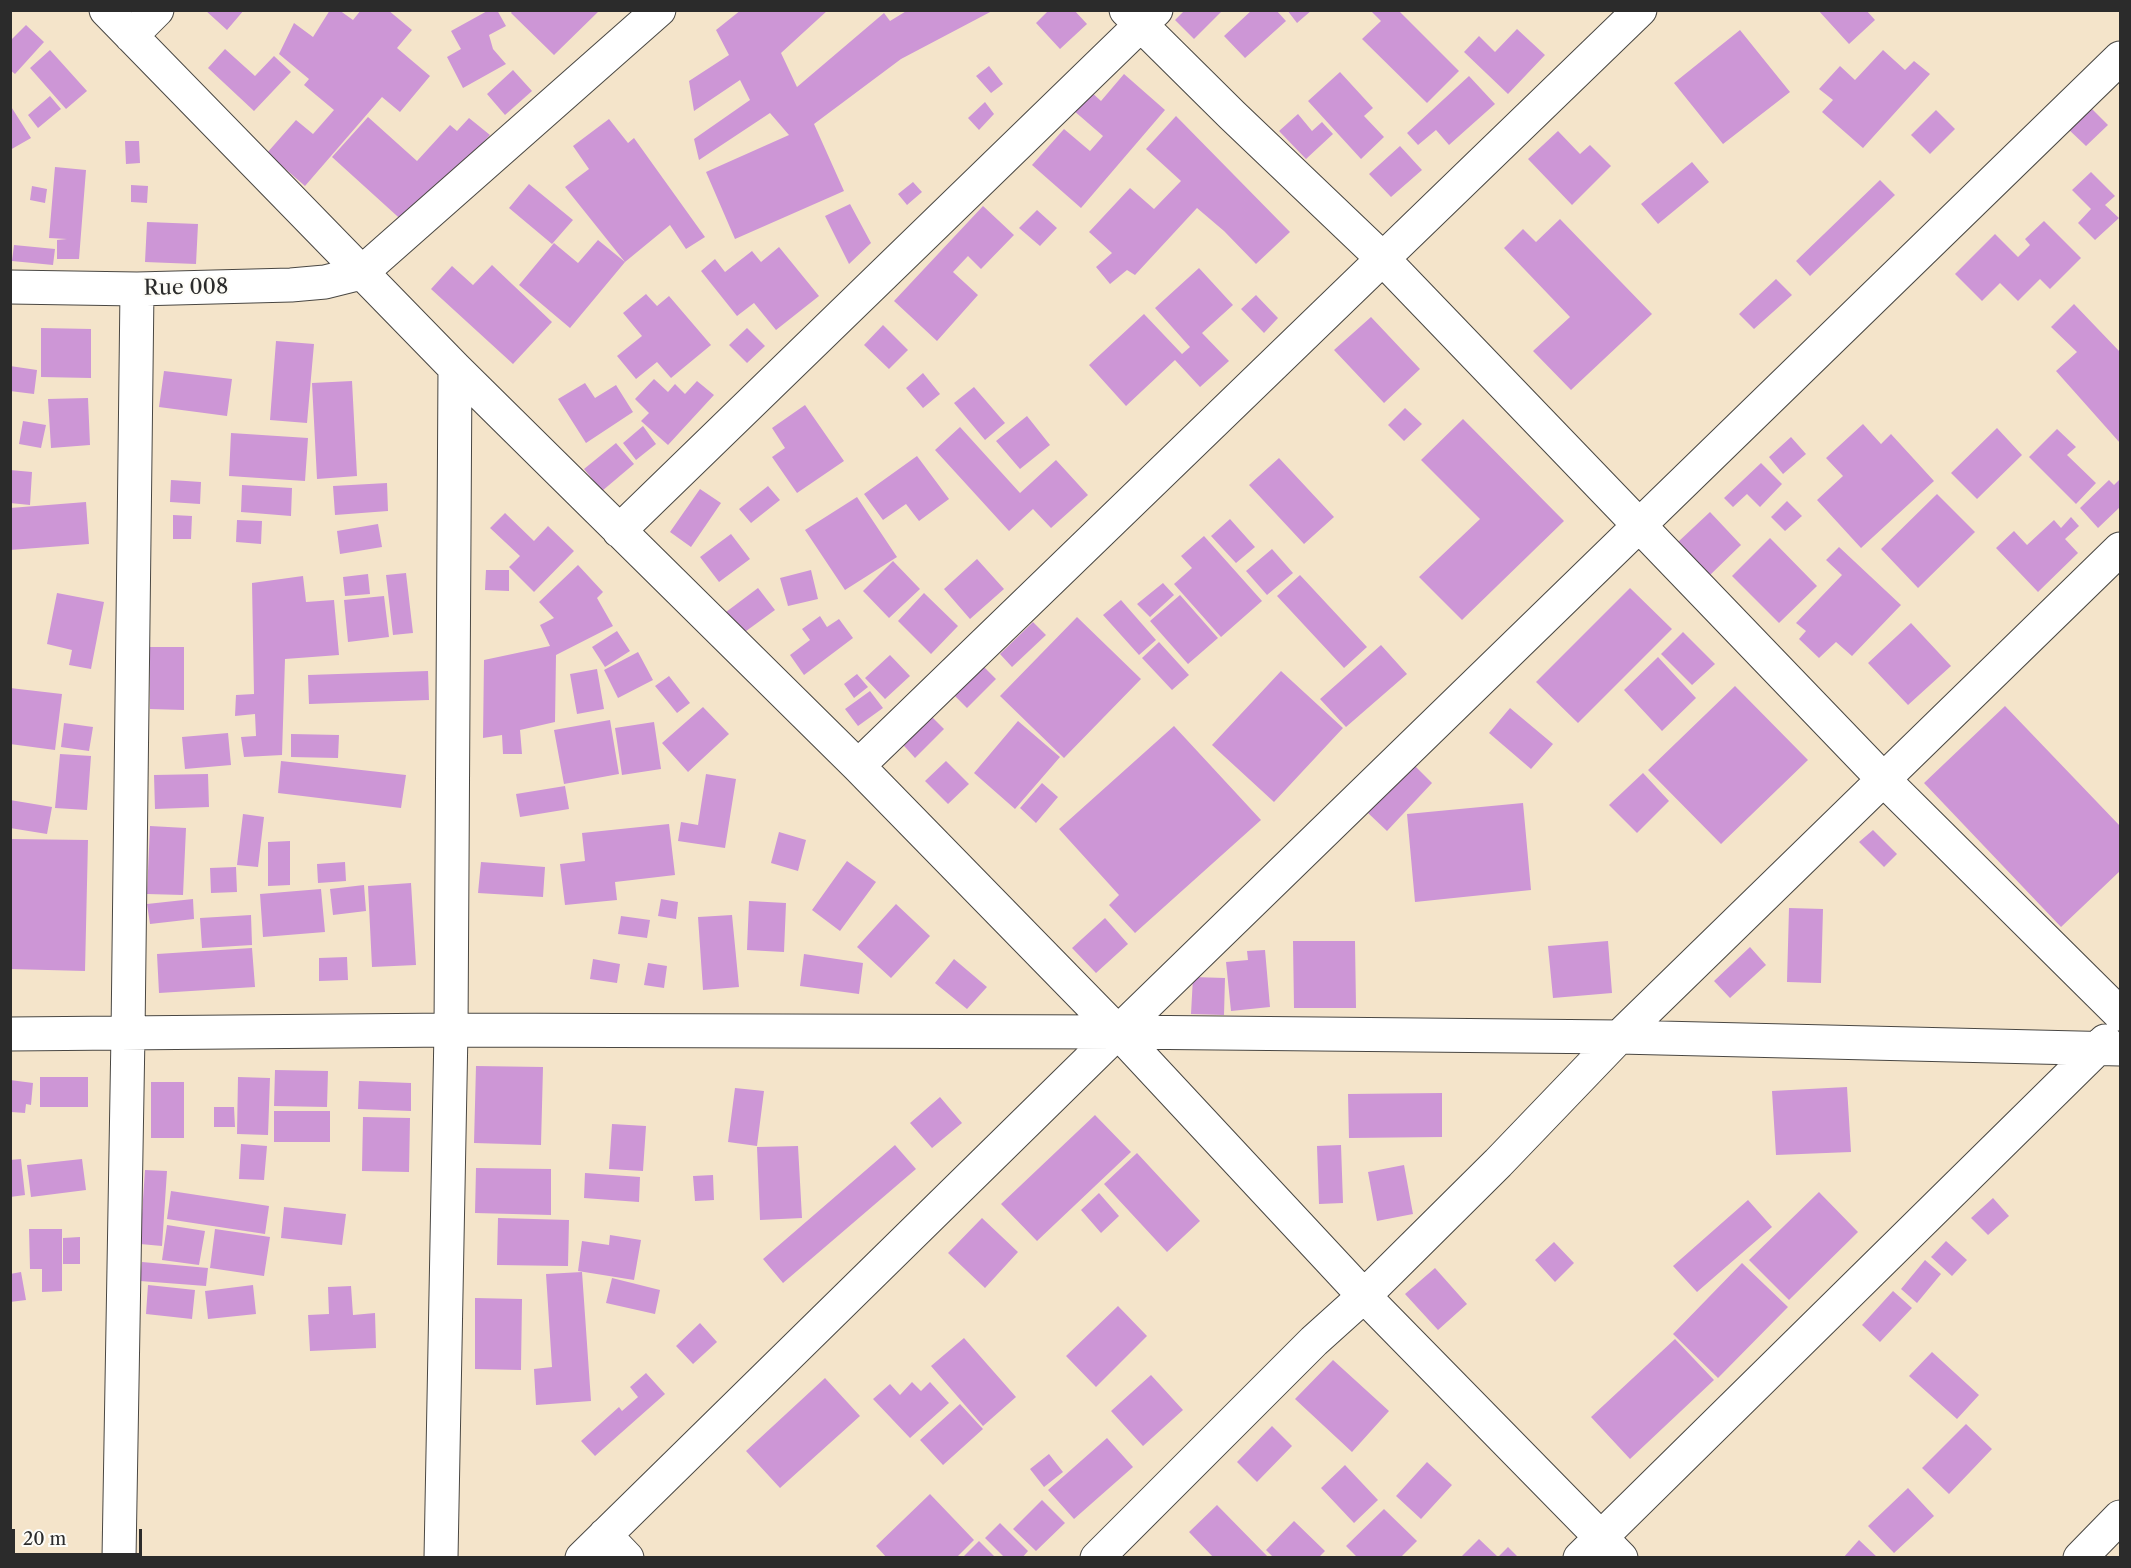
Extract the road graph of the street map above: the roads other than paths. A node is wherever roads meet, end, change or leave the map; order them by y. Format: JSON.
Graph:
{"nodes":[{"id":1,"x":106,"y":10,"type":"edge"},
{"id":2,"x":157,"y":10,"type":"edge"},
{"id":3,"x":659,"y":10,"type":"edge"},
{"id":4,"x":1640,"y":10,"type":"edge"},
{"id":5,"x":1141,"y":16,"type":"edge"},
{"id":6,"x":131,"y":36,"type":"junction"},
{"id":7,"x":2121,"y":58,"type":"edge"},
{"id":8,"x":1383,"y":260,"type":"junction"},
{"id":9,"x":361,"y":273,"type":"junction"},
{"id":10,"x":10,"y":287,"type":"edge"},
{"id":11,"x":137,"y":289,"type":"junction"},
{"id":12,"x":455,"y":368,"type":"junction"},
{"id":13,"x":1640,"y":526,"type":"junction"},
{"id":14,"x":619,"y":531,"type":"junction"},
{"id":15,"x":2121,"y":549,"type":"edge"},
{"id":16,"x":858,"y":766,"type":"junction"},
{"id":17,"x":1884,"y":780,"type":"junction"},
{"id":18,"x":2121,"y":1014,"type":"edge"},
{"id":19,"x":2121,"y":1025,"type":"edge"},
{"id":20,"x":451,"y":1030,"type":"junction"},
{"id":21,"x":1118,"y":1032,"type":"junction"},
{"id":22,"x":10,"y":1034,"type":"edge"},
{"id":23,"x":128,"y":1034,"type":"junction"},
{"id":24,"x":1619,"y":1037,"type":"junction"},
{"id":25,"x":2109,"y":1050,"type":"edge"},
{"id":26,"x":1364,"y":1296,"type":"junction"},
{"id":27,"x":2121,"y":1517,"type":"edge"},
{"id":28,"x":616,"y":1546,"type":"edge"},
{"id":29,"x":1600,"y":1551,"type":"edge"},
{"id":30,"x":119,"y":1557,"type":"edge"},
{"id":31,"x":441,"y":1557,"type":"edge"},
{"id":32,"x":582,"y":1557,"type":"edge"},
{"id":33,"x":1097,"y":1557,"type":"edge"},
{"id":34,"x":2080,"y":1557,"type":"edge"}],
"edges":[{"from":1,"to":6,"type":"street"},
{"from":2,"to":6,"type":"street"},
{"from":3,"to":9,"type":"street"},
{"from":4,"to":8,"type":"street"},
{"from":5,"to":8,"type":"street"},
{"from":5,"to":14,"type":"street"},
{"from":6,"to":9,"type":"street"},
{"from":7,"to":13,"type":"street"},
{"from":8,"to":13,"type":"street"},
{"from":8,"to":16,"type":"street"},
{"from":9,"to":11,"type":"street","name":"Rue 008"},
{"from":9,"to":12,"type":"street"},
{"from":10,"to":11,"type":"street","name":"Rue 008"},
{"from":11,"to":23,"type":"street"},
{"from":12,"to":14,"type":"street"},
{"from":12,"to":20,"type":"street"},
{"from":13,"to":17,"type":"street"},
{"from":13,"to":21,"type":"street"},
{"from":14,"to":16,"type":"street"},
{"from":15,"to":17,"type":"street"},
{"from":16,"to":21,"type":"street"},
{"from":17,"to":18,"type":"street"},
{"from":17,"to":24,"type":"street"},
{"from":19,"to":25,"type":"street"},
{"from":20,"to":21,"type":"street"},
{"from":20,"to":23,"type":"street"},
{"from":20,"to":31,"type":"street"},
{"from":21,"to":24,"type":"street"},
{"from":21,"to":26,"type":"street"},
{"from":21,"to":28,"type":"street"},
{"from":22,"to":23,"type":"street"},
{"from":23,"to":30,"type":"street"},
{"from":24,"to":25,"type":"street"},
{"from":24,"to":26,"type":"street"},
{"from":25,"to":29,"type":"street"},
{"from":26,"to":29,"type":"street"},
{"from":26,"to":33,"type":"street"},
{"from":27,"to":34,"type":"street"},
{"from":28,"to":32,"type":"street"}]}
